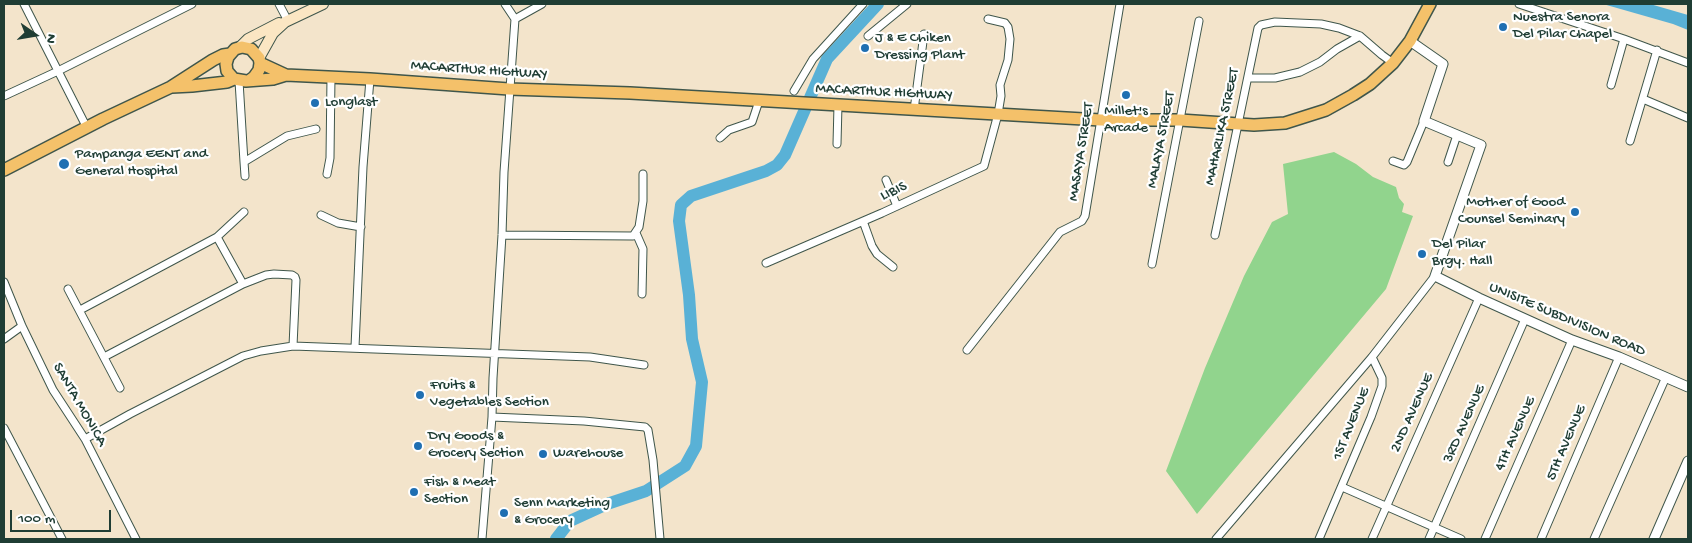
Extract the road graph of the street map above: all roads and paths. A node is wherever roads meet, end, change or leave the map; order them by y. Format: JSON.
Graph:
{"nodes":[{"id":1,"x":24,"y":4,"type":"edge"},
{"id":2,"x":192,"y":4,"type":"edge"},
{"id":3,"x":279,"y":4,"type":"edge"},
{"id":4,"x":323,"y":4,"type":"edge"},
{"id":5,"x":505,"y":4,"type":"edge"},
{"id":6,"x":542,"y":4,"type":"edge"},
{"id":7,"x":863,"y":4,"type":"edge"},
{"id":8,"x":907,"y":4,"type":"edge"},
{"id":9,"x":1120,"y":4,"type":"edge"},
{"id":10,"x":1430,"y":4,"type":"edge"},
{"id":11,"x":1520,"y":4,"type":"edge"},
{"id":12,"x":514,"y":19,"type":"junction"},
{"id":13,"x":988,"y":19,"type":"dead end"},
{"id":14,"x":286,"y":21,"type":"junction"},
{"id":15,"x":1199,"y":21,"type":"dead end"},
{"id":16,"x":924,"y":34,"type":"dead end"},
{"id":17,"x":868,"y":36,"type":"dead end"},
{"id":18,"x":1360,"y":36,"type":"junction"},
{"id":19,"x":1624,"y":39,"type":"junction"},
{"id":20,"x":1410,"y":41,"type":"junction"},
{"id":21,"x":1657,"y":50,"type":"junction"},
{"id":22,"x":234,"y":51,"type":"junction"},
{"id":23,"x":259,"y":61,"type":"junction"},
{"id":24,"x":1393,"y":63,"type":"junction"},
{"id":25,"x":1688,"y":63,"type":"edge"},
{"id":26,"x":58,"y":71,"type":"junction"},
{"id":27,"x":286,"y":75,"type":"junction"},
{"id":28,"x":331,"y":77,"type":"junction"},
{"id":29,"x":1248,"y":78,"type":"junction"},
{"id":30,"x":370,"y":79,"type":"junction"},
{"id":31,"x":241,"y":80,"type":"junction"},
{"id":32,"x":1611,"y":85,"type":"dead end"},
{"id":33,"x":171,"y":87,"type":"junction"},
{"id":34,"x":509,"y":89,"type":"junction"},
{"id":35,"x":794,"y":91,"type":"dead end"},
{"id":36,"x":4,"y":96,"type":"edge"},
{"id":37,"x":1644,"y":99,"type":"junction"},
{"id":38,"x":759,"y":102,"type":"junction"},
{"id":39,"x":838,"y":105,"type":"junction"},
{"id":40,"x":914,"y":110,"type":"junction"},
{"id":41,"x":998,"y":114,"type":"junction"},
{"id":42,"x":1688,"y":118,"type":"edge"},
{"id":43,"x":1101,"y":120,"type":"junction"},
{"id":44,"x":1180,"y":120,"type":"junction"},
{"id":45,"x":1424,"y":121,"type":"junction"},
{"id":46,"x":1238,"y":124,"type":"junction"},
{"id":47,"x":86,"y":128,"type":"junction"},
{"id":48,"x":316,"y":129,"type":"dead end"},
{"id":49,"x":1457,"y":135,"type":"junction"},
{"id":50,"x":720,"y":138,"type":"dead end"},
{"id":51,"x":1630,"y":141,"type":"dead end"},
{"id":52,"x":837,"y":144,"type":"dead end"},
{"id":53,"x":1393,"y":161,"type":"dead end"},
{"id":54,"x":244,"y":162,"type":"junction"},
{"id":55,"x":1448,"y":162,"type":"dead end"},
{"id":56,"x":4,"y":170,"type":"edge"},
{"id":57,"x":327,"y":174,"type":"dead end"},
{"id":58,"x":643,"y":174,"type":"dead end"},
{"id":59,"x":245,"y":176,"type":"dead end"},
{"id":60,"x":886,"y":180,"type":"dead end"},
{"id":61,"x":897,"y":206,"type":"junction"},
{"id":62,"x":244,"y":212,"type":"dead end"},
{"id":63,"x":321,"y":214,"type":"dead end"},
{"id":64,"x":863,"y":221,"type":"junction"},
{"id":65,"x":361,"y":227,"type":"junction"},
{"id":66,"x":636,"y":233,"type":"junction"},
{"id":67,"x":502,"y":235,"type":"junction"},
{"id":68,"x":1215,"y":235,"type":"dead end"},
{"id":69,"x":216,"y":237,"type":"junction"},
{"id":70,"x":766,"y":263,"type":"dead end"},
{"id":71,"x":1152,"y":264,"type":"dead end"},
{"id":72,"x":893,"y":267,"type":"dead end"},
{"id":73,"x":1435,"y":276,"type":"junction"},
{"id":74,"x":4,"y":282,"type":"edge"},
{"id":75,"x":244,"y":284,"type":"junction"},
{"id":76,"x":68,"y":289,"type":"dead end"},
{"id":77,"x":642,"y":294,"type":"dead end"},
{"id":78,"x":1479,"y":298,"type":"junction"},
{"id":79,"x":80,"y":310,"type":"junction"},
{"id":80,"x":1525,"y":319,"type":"junction"},
{"id":81,"x":22,"y":326,"type":"junction"},
{"id":82,"x":4,"y":339,"type":"edge"},
{"id":83,"x":1572,"y":340,"type":"junction"},
{"id":84,"x":293,"y":346,"type":"junction"},
{"id":85,"x":356,"y":348,"type":"junction"},
{"id":86,"x":967,"y":350,"type":"dead end"},
{"id":87,"x":494,"y":353,"type":"junction"},
{"id":88,"x":104,"y":357,"type":"junction"},
{"id":89,"x":1372,"y":357,"type":"junction"},
{"id":90,"x":1619,"y":357,"type":"junction"},
{"id":91,"x":644,"y":365,"type":"dead end"},
{"id":92,"x":1666,"y":377,"type":"junction"},
{"id":93,"x":1688,"y":387,"type":"edge"},
{"id":94,"x":120,"y":388,"type":"dead end"},
{"id":95,"x":492,"y":417,"type":"junction"},
{"id":96,"x":4,"y":428,"type":"edge"},
{"id":97,"x":84,"y":439,"type":"junction"},
{"id":98,"x":1688,"y":460,"type":"edge"},
{"id":99,"x":1342,"y":487,"type":"junction"},
{"id":100,"x":1387,"y":507,"type":"junction"},
{"id":101,"x":1435,"y":527,"type":"junction"},
{"id":102,"x":132,"y":538,"type":"edge"},
{"id":103,"x":62,"y":539,"type":"edge"},
{"id":104,"x":482,"y":539,"type":"edge"},
{"id":105,"x":660,"y":539,"type":"edge"},
{"id":106,"x":1216,"y":539,"type":"edge"},
{"id":107,"x":1319,"y":539,"type":"edge"},
{"id":108,"x":1372,"y":539,"type":"edge"},
{"id":109,"x":1429,"y":539,"type":"edge"},
{"id":110,"x":1461,"y":539,"type":"edge"},
{"id":111,"x":1485,"y":539,"type":"edge"},
{"id":112,"x":1541,"y":539,"type":"edge"},
{"id":113,"x":1594,"y":539,"type":"edge"},
{"id":114,"x":1654,"y":539,"type":"edge"}],
"edges":[{"from":1,"to":26,"type":"street"},
{"from":2,"to":26,"type":"street"},
{"from":3,"to":14,"type":"street"},
{"from":4,"to":14,"type":"main road"},
{"from":5,"to":12,"type":"street"},
{"from":6,"to":12,"type":"street"},
{"from":7,"to":35,"type":"street"},
{"from":8,"to":17,"type":"street"},
{"from":9,"to":43,"type":"street","name":"MASAYA STREET"},
{"from":10,"to":20,"type":"highway","name":"MACARTHUR HIGHWAY"},
{"from":11,"to":19,"type":"street"},
{"from":12,"to":34,"type":"street"},
{"from":13,"to":41,"type":"street"},
{"from":14,"to":22,"type":"main road"},
{"from":14,"to":23,"type":"main road"},
{"from":15,"to":44,"type":"street","name":"MALAYA STREET"},
{"from":16,"to":40,"type":"street"},
{"from":18,"to":24,"type":"street"},
{"from":18,"to":29,"type":"street"},
{"from":18,"to":29,"type":"street","name":"MAHARLIKA STREET"},
{"from":19,"to":21,"type":"street"},
{"from":19,"to":32,"type":"street"},
{"from":20,"to":24,"type":"highway","name":"MACARTHUR HIGHWAY"},
{"from":20,"to":45,"type":"street"},
{"from":21,"to":25,"type":"street"},
{"from":21,"to":37,"type":"street"},
{"from":22,"to":23,"type":"highway","name":"MACARTHUR HIGHWAY"},
{"from":22,"to":31,"type":"highway"},
{"from":22,"to":33,"type":"highway","name":"MACARTHUR HIGHWAY"},
{"from":23,"to":27,"type":"highway","name":"MACARTHUR HIGHWAY"},
{"from":23,"to":31,"type":"highway"},
{"from":24,"to":46,"type":"highway","name":"MACARTHUR HIGHWAY"},
{"from":26,"to":36,"type":"street"},
{"from":26,"to":47,"type":"street"},
{"from":27,"to":28,"type":"highway","name":"MACARTHUR HIGHWAY"},
{"from":27,"to":31,"type":"highway","name":"MACARTHUR HIGHWAY"},
{"from":28,"to":30,"type":"highway","name":"MACARTHUR HIGHWAY"},
{"from":28,"to":57,"type":"street"},
{"from":29,"to":46,"type":"street","name":"MAHARLIKA STREET"},
{"from":30,"to":34,"type":"highway","name":"MACARTHUR HIGHWAY"},
{"from":30,"to":65,"type":"street"},
{"from":31,"to":33,"type":"highway","name":"MACARTHUR HIGHWAY"},
{"from":31,"to":54,"type":"street"},
{"from":33,"to":47,"type":"highway","name":"MACARTHUR HIGHWAY"},
{"from":34,"to":38,"type":"highway","name":"MACARTHUR HIGHWAY"},
{"from":34,"to":67,"type":"street"},
{"from":37,"to":42,"type":"street"},
{"from":37,"to":51,"type":"street"},
{"from":38,"to":39,"type":"highway","name":"MACARTHUR HIGHWAY"},
{"from":38,"to":50,"type":"street"},
{"from":39,"to":40,"type":"highway","name":"MACARTHUR HIGHWAY"},
{"from":39,"to":52,"type":"street"},
{"from":40,"to":41,"type":"highway","name":"MACARTHUR HIGHWAY"},
{"from":41,"to":43,"type":"highway","name":"MACARTHUR HIGHWAY"},
{"from":41,"to":61,"type":"street","name":"LIBIS"},
{"from":43,"to":44,"type":"highway","name":"MACARTHUR HIGHWAY"},
{"from":43,"to":86,"type":"street","name":"MASAYA STREET"},
{"from":44,"to":46,"type":"highway","name":"MACARTHUR HIGHWAY"},
{"from":44,"to":71,"type":"street","name":"MALAYA STREET"},
{"from":45,"to":49,"type":"street"},
{"from":45,"to":53,"type":"street"},
{"from":46,"to":68,"type":"street","name":"MAHARLIKA STREET"},
{"from":47,"to":56,"type":"highway","name":"MACARTHUR HIGHWAY"},
{"from":48,"to":54,"type":"street"},
{"from":49,"to":55,"type":"street"},
{"from":49,"to":73,"type":"street"},
{"from":54,"to":59,"type":"street"},
{"from":58,"to":66,"type":"street"},
{"from":60,"to":61,"type":"street"},
{"from":61,"to":64,"type":"street","name":"LIBIS"},
{"from":62,"to":69,"type":"street"},
{"from":63,"to":65,"type":"street"},
{"from":64,"to":70,"type":"street","name":"LIBIS"},
{"from":64,"to":72,"type":"street"},
{"from":65,"to":85,"type":"street"},
{"from":66,"to":67,"type":"street"},
{"from":66,"to":77,"type":"street"},
{"from":67,"to":87,"type":"street"},
{"from":69,"to":75,"type":"street"},
{"from":69,"to":79,"type":"street"},
{"from":73,"to":78,"type":"street","name":"UNISITE SUBDIVISION ROAD"},
{"from":73,"to":89,"type":"street"},
{"from":74,"to":81,"type":"street","name":"SANTA MONICA"},
{"from":75,"to":84,"type":"street"},
{"from":75,"to":88,"type":"street"},
{"from":76,"to":79,"type":"street"},
{"from":78,"to":80,"type":"street","name":"UNISITE SUBDIVISION ROAD"},
{"from":78,"to":100,"type":"street","name":"2ND AVENUE"},
{"from":79,"to":88,"type":"street"},
{"from":80,"to":83,"type":"street","name":"UNISITE SUBDIVISION ROAD"},
{"from":80,"to":101,"type":"street","name":"3RD AVENUE"},
{"from":81,"to":82,"type":"street"},
{"from":81,"to":97,"type":"street","name":"SANTA MONICA"},
{"from":83,"to":90,"type":"street","name":"UNISITE SUBDIVISION ROAD"},
{"from":83,"to":111,"type":"street","name":"4TH AVENUE"},
{"from":84,"to":85,"type":"street"},
{"from":84,"to":97,"type":"street"},
{"from":85,"to":87,"type":"street"},
{"from":87,"to":91,"type":"street"},
{"from":87,"to":95,"type":"street"},
{"from":88,"to":94,"type":"street"},
{"from":89,"to":99,"type":"street","name":"1ST AVENUE"},
{"from":89,"to":106,"type":"street"},
{"from":90,"to":92,"type":"street","name":"UNISITE SUBDIVISION ROAD"},
{"from":90,"to":112,"type":"street","name":"5TH AVENUE"},
{"from":92,"to":93,"type":"street","name":"UNISITE SUBDIVISION ROAD"},
{"from":92,"to":113,"type":"street"},
{"from":95,"to":104,"type":"street"},
{"from":95,"to":105,"type":"street"},
{"from":96,"to":103,"type":"street"},
{"from":97,"to":102,"type":"street","name":"SANTA MONICA"},
{"from":98,"to":114,"type":"street"},
{"from":99,"to":100,"type":"street"},
{"from":99,"to":107,"type":"street","name":"1ST AVENUE"},
{"from":100,"to":101,"type":"street"},
{"from":100,"to":108,"type":"street","name":"2ND AVENUE"},
{"from":101,"to":109,"type":"street","name":"3RD AVENUE"},
{"from":101,"to":110,"type":"street"}]}
